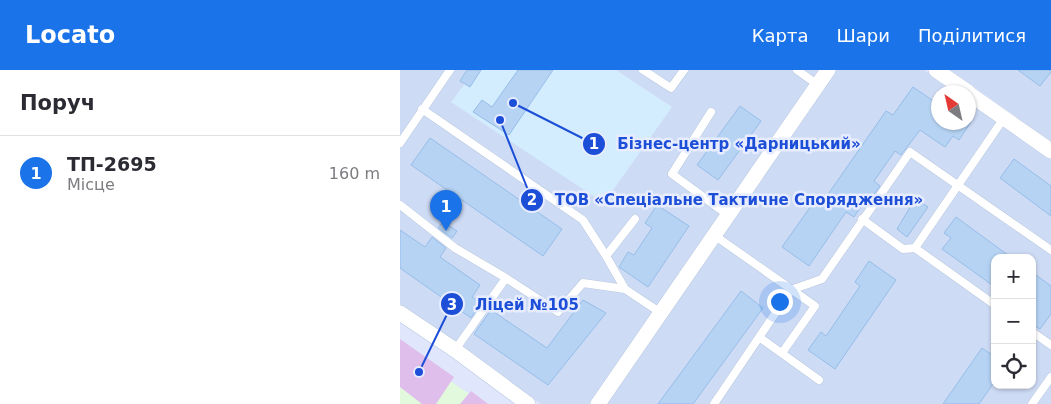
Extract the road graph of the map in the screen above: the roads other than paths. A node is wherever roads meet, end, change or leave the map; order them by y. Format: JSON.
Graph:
{"nodes":[{"id":1,"x":450,"y":70,"type":"edge"},
{"id":2,"x":643,"y":70,"type":"edge"},
{"id":3,"x":684,"y":70,"type":"edge"},
{"id":4,"x":797,"y":70,"type":"edge"},
{"id":5,"x":828,"y":70,"type":"edge"},
{"id":6,"x":936,"y":70,"type":"edge"},
{"id":7,"x":818,"y":85,"type":"junction"},
{"id":8,"x":957,"y":85,"type":"edge"},
{"id":9,"x":976,"y":99,"type":"edge"},
{"id":10,"x":422,"y":110,"type":"junction"},
{"id":11,"x":711,"y":112,"type":"dead end"},
{"id":12,"x":1004,"y":118,"type":"junction"},
{"id":13,"x":400,"y":143,"type":"edge"},
{"id":14,"x":1051,"y":151,"type":"edge"},
{"id":15,"x":958,"y":186,"type":"junction"},
{"id":16,"x":400,"y":205,"type":"edge"},
{"id":17,"x":728,"y":215,"type":"junction"},
{"id":18,"x":635,"y":219,"type":"dead end"},
{"id":19,"x":862,"y":219,"type":"junction"},
{"id":20,"x":714,"y":235,"type":"junction"},
{"id":21,"x":915,"y":248,"type":"junction"},
{"id":22,"x":1051,"y":250,"type":"edge"},
{"id":23,"x":606,"y":256,"type":"junction"},
{"id":24,"x":506,"y":278,"type":"junction"},
{"id":25,"x":625,"y":289,"type":"junction"},
{"id":26,"x":791,"y":290,"type":"junction"},
{"id":27,"x":991,"y":302,"type":"edge"},
{"id":28,"x":400,"y":313,"type":"edge"},
{"id":29,"x":660,"y":313,"type":"junction"},
{"id":30,"x":1036,"y":335,"type":"edge"},
{"id":31,"x":759,"y":337,"type":"junction"},
{"id":32,"x":1051,"y":345,"type":"edge"},
{"id":33,"x":455,"y":350,"type":"junction"},
{"id":34,"x":782,"y":353,"type":"junction"},
{"id":35,"x":1051,"y":377,"type":"edge"},
{"id":36,"x":819,"y":380,"type":"dead end"},
{"id":37,"x":528,"y":404,"type":"edge"},
{"id":38,"x":598,"y":404,"type":"edge"},
{"id":39,"x":714,"y":404,"type":"edge"},
{"id":40,"x":1032,"y":404,"type":"edge"}],
"edges":[{"from":1,"to":10,"type":"lane"},
{"from":2,"to":3,"type":"lane"},
{"from":4,"to":7,"type":"lane"},
{"from":5,"to":7,"type":"street"},
{"from":6,"to":8,"type":"street"},
{"from":7,"to":17,"type":"street"},
{"from":9,"to":12,"type":"street"},
{"from":10,"to":13,"type":"lane"},
{"from":10,"to":23,"type":"lane"},
{"from":11,"to":17,"type":"lane"},
{"from":12,"to":14,"type":"street"},
{"from":12,"to":15,"type":"lane"},
{"from":15,"to":19,"type":"lane"},
{"from":15,"to":21,"type":"lane"},
{"from":15,"to":22,"type":"lane"},
{"from":16,"to":24,"type":"lane"},
{"from":17,"to":20,"type":"street"},
{"from":18,"to":23,"type":"lane"},
{"from":19,"to":21,"type":"lane"},
{"from":19,"to":26,"type":"lane"},
{"from":20,"to":26,"type":"lane"},
{"from":20,"to":29,"type":"street"},
{"from":21,"to":27,"type":"lane"},
{"from":23,"to":25,"type":"lane"},
{"from":24,"to":25,"type":"lane"},
{"from":24,"to":33,"type":"lane"},
{"from":25,"to":29,"type":"lane"},
{"from":26,"to":31,"type":"lane"},
{"from":26,"to":34,"type":"lane"},
{"from":28,"to":33,"type":"street"},
{"from":29,"to":38,"type":"street"},
{"from":30,"to":32,"type":"lane"},
{"from":31,"to":34,"type":"lane"},
{"from":31,"to":39,"type":"lane"},
{"from":33,"to":37,"type":"street"},
{"from":34,"to":36,"type":"lane"},
{"from":35,"to":40,"type":"lane"}]}
